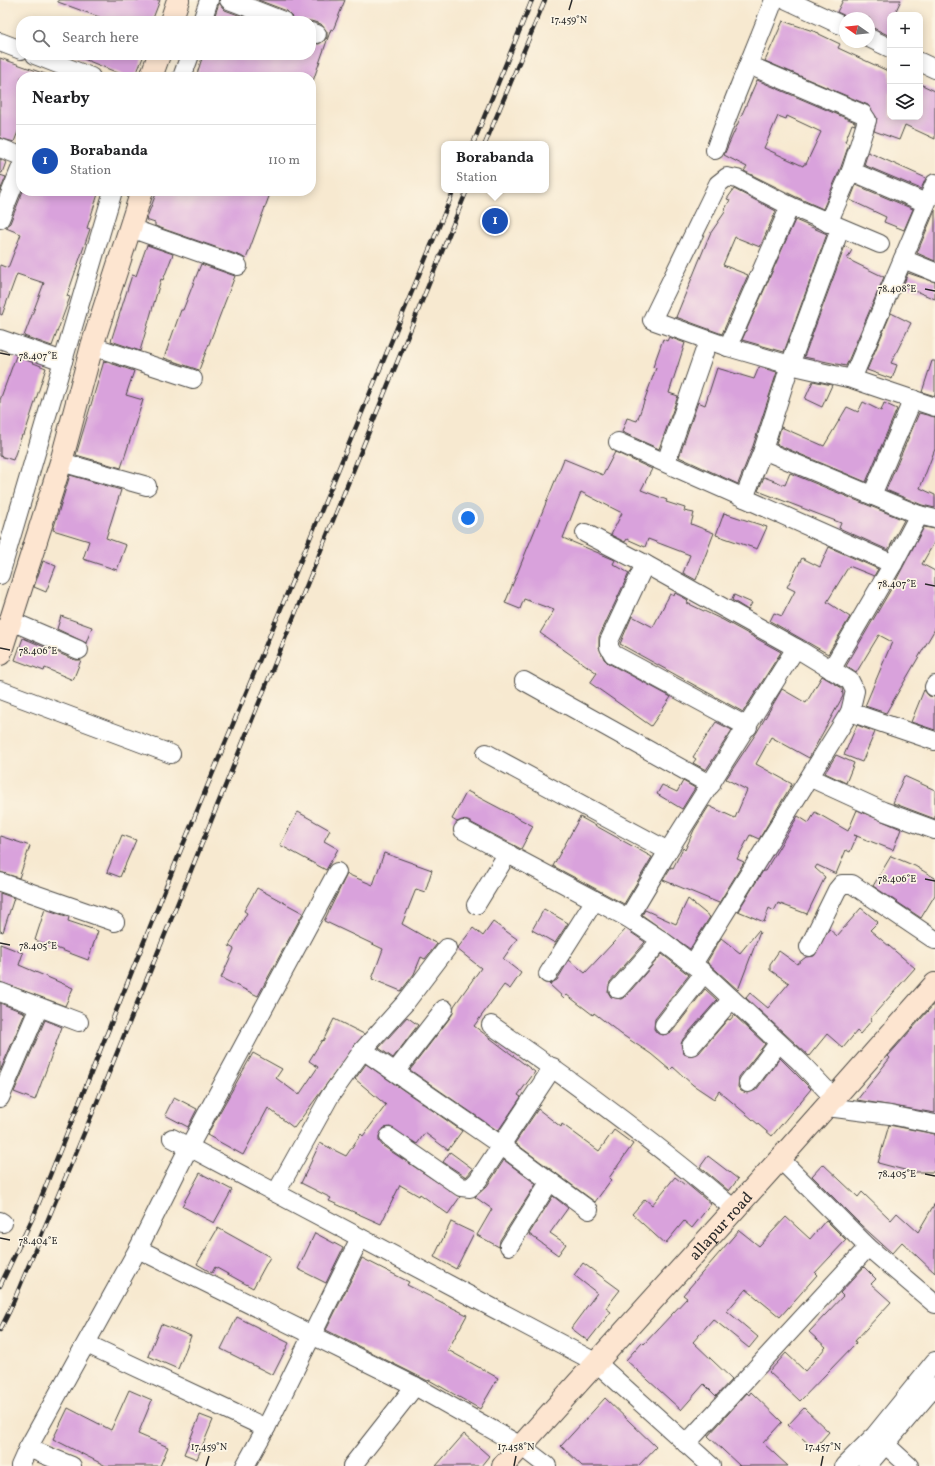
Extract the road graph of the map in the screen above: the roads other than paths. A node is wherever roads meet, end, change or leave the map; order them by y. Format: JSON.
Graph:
{"nodes":[{"id":1,"x":178,"y":0,"type":"edge"},
{"id":2,"x":209,"y":0,"type":"edge"},
{"id":3,"x":229,"y":0,"type":"edge"},
{"id":4,"x":774,"y":0,"type":"edge"},
{"id":5,"x":787,"y":0,"type":"edge"},
{"id":6,"x":173,"y":16,"type":"edge"},
{"id":7,"x":204,"y":16,"type":"edge"},
{"id":8,"x":270,"y":16,"type":"edge"},
{"id":9,"x":839,"y":24,"type":"edge"},
{"id":10,"x":875,"y":41,"type":"edge"},
{"id":11,"x":0,"y":42,"type":"edge"},
{"id":12,"x":887,"y":47,"type":"edge"},
{"id":13,"x":16,"y":48,"type":"edge"},
{"id":14,"x":42,"y":60,"type":"edge"},
{"id":15,"x":157,"y":60,"type":"edge"},
{"id":16,"x":188,"y":60,"type":"edge"},
{"id":17,"x":923,"y":63,"type":"edge"},
{"id":18,"x":749,"y":65,"type":"junction"},
{"id":19,"x":935,"y":69,"type":"edge"},
{"id":20,"x":59,"y":71,"type":"edge"},
{"id":21,"x":153,"y":72,"type":"edge"},
{"id":22,"x":184,"y":72,"type":"edge"},
{"id":23,"x":0,"y":148,"type":"edge"},
{"id":24,"x":715,"y":150,"type":"dead end"},
{"id":25,"x":16,"y":154,"type":"edge"},
{"id":26,"x":850,"y":171,"type":"junction"},
{"id":27,"x":16,"y":180,"type":"edge"},
{"id":28,"x":935,"y":183,"type":"edge"},
{"id":29,"x":113,"y":196,"type":"edge"},
{"id":30,"x":140,"y":196,"type":"edge"},
{"id":31,"x":926,"y":203,"type":"junction"},
{"id":32,"x":790,"y":206,"type":"junction"},
{"id":33,"x":0,"y":220,"type":"edge"},
{"id":34,"x":834,"y":226,"type":"junction"},
{"id":35,"x":130,"y":228,"type":"junction"},
{"id":36,"x":880,"y":244,"type":"dead end"},
{"id":37,"x":903,"y":259,"type":"junction"},
{"id":38,"x":238,"y":266,"type":"dead end"},
{"id":39,"x":935,"y":272,"type":"edge"},
{"id":40,"x":0,"y":339,"type":"edge"},
{"id":41,"x":708,"y":341,"type":"junction"},
{"id":42,"x":92,"y":346,"type":"junction"},
{"id":43,"x":728,"y":347,"type":"junction"},
{"id":44,"x":63,"y":362,"type":"junction"},
{"id":45,"x":790,"y":365,"type":"junction"},
{"id":46,"x":193,"y":379,"type":"dead end"},
{"id":47,"x":852,"y":379,"type":"junction"},
{"id":48,"x":913,"y":399,"type":"junction"},
{"id":49,"x":935,"y":406,"type":"edge"},
{"id":50,"x":618,"y":442,"type":"dead end"},
{"id":51,"x":763,"y":450,"type":"junction"},
{"id":52,"x":61,"y":462,"type":"junction"},
{"id":53,"x":666,"y":462,"type":"junction"},
{"id":54,"x":147,"y":486,"type":"dead end"},
{"id":55,"x":872,"y":495,"type":"junction"},
{"id":56,"x":744,"y":498,"type":"junction"},
{"id":57,"x":927,"y":517,"type":"edge"},
{"id":58,"x":585,"y":533,"type":"dead end"},
{"id":59,"x":645,"y":564,"type":"junction"},
{"id":60,"x":893,"y":564,"type":"junction"},
{"id":61,"x":0,"y":575,"type":"edge"},
{"id":62,"x":11,"y":621,"type":"junction"},
{"id":63,"x":796,"y":648,"type":"junction"},
{"id":64,"x":79,"y":650,"type":"dead end"},
{"id":65,"x":0,"y":654,"type":"edge"},
{"id":66,"x":831,"y":670,"type":"junction"},
{"id":67,"x":524,"y":681,"type":"dead end"},
{"id":68,"x":0,"y":690,"type":"edge"},
{"id":69,"x":850,"y":712,"type":"junction"},
{"id":70,"x":748,"y":727,"type":"junction"},
{"id":71,"x":935,"y":741,"type":"edge"},
{"id":72,"x":486,"y":753,"type":"dead end"},
{"id":73,"x":171,"y":754,"type":"dead end"},
{"id":74,"x":810,"y":778,"type":"junction"},
{"id":75,"x":711,"y":785,"type":"junction"},
{"id":76,"x":462,"y":830,"type":"dead end"},
{"id":77,"x":935,"y":830,"type":"edge"},
{"id":78,"x":668,"y":851,"type":"junction"},
{"id":79,"x":508,"y":853,"type":"junction"},
{"id":80,"x":337,"y":872,"type":"dead end"},
{"id":81,"x":0,"y":882,"type":"edge"},
{"id":82,"x":595,"y":900,"type":"junction"},
{"id":83,"x":476,"y":905,"type":"dead end"},
{"id":84,"x":628,"y":918,"type":"junction"},
{"id":85,"x":115,"y":922,"type":"dead end"},
{"id":86,"x":661,"y":940,"type":"junction"},
{"id":87,"x":935,"y":940,"type":"edge"},
{"id":88,"x":809,"y":947,"type":"dead end"},
{"id":89,"x":447,"y":948,"type":"dead end"},
{"id":90,"x":699,"y":969,"type":"junction"},
{"id":91,"x":548,"y":974,"type":"dead end"},
{"id":92,"x":935,"y":984,"type":"edge"},
{"id":93,"x":618,"y":989,"type":"dead end"},
{"id":94,"x":0,"y":992,"type":"edge"},
{"id":95,"x":732,"y":999,"type":"junction"},
{"id":96,"x":39,"y":1007,"type":"junction"},
{"id":97,"x":444,"y":1009,"type":"dead end"},
{"id":98,"x":79,"y":1022,"type":"dead end"},
{"id":99,"x":491,"y":1025,"type":"dead end"},
{"id":100,"x":664,"y":1025,"type":"dead end"},
{"id":101,"x":778,"y":1044,"type":"junction"},
{"id":102,"x":691,"y":1046,"type":"dead end"},
{"id":103,"x":363,"y":1050,"type":"junction"},
{"id":104,"x":553,"y":1067,"type":"junction"},
{"id":105,"x":395,"y":1072,"type":"junction"},
{"id":106,"x":748,"y":1083,"type":"dead end"},
{"id":107,"x":0,"y":1098,"type":"edge"},
{"id":108,"x":830,"y":1103,"type":"junction"},
{"id":109,"x":935,"y":1124,"type":"edge"},
{"id":110,"x":390,"y":1137,"type":"dead end"},
{"id":111,"x":172,"y":1138,"type":"dead end"},
{"id":112,"x":502,"y":1146,"type":"junction"},
{"id":113,"x":189,"y":1147,"type":"junction"},
{"id":114,"x":780,"y":1159,"type":"junction"},
{"id":115,"x":550,"y":1181,"type":"junction"},
{"id":116,"x":276,"y":1192,"type":"junction"},
{"id":117,"x":734,"y":1209,"type":"junction"},
{"id":118,"x":588,"y":1210,"type":"dead end"},
{"id":119,"x":360,"y":1238,"type":"junction"},
{"id":120,"x":509,"y":1246,"type":"dead end"},
{"id":121,"x":868,"y":1247,"type":"junction"},
{"id":122,"x":138,"y":1249,"type":"junction"},
{"id":123,"x":935,"y":1304,"type":"edge"},
{"id":124,"x":313,"y":1334,"type":"junction"},
{"id":125,"x":86,"y":1344,"type":"junction"},
{"id":126,"x":935,"y":1361,"type":"edge"},
{"id":127,"x":597,"y":1363,"type":"junction"},
{"id":128,"x":415,"y":1386,"type":"junction"},
{"id":129,"x":935,"y":1386,"type":"edge"},
{"id":130,"x":266,"y":1428,"type":"junction"},
{"id":131,"x":686,"y":1444,"type":"junction"},
{"id":132,"x":886,"y":1445,"type":"junction"},
{"id":133,"x":521,"y":1446,"type":"junction"},
{"id":134,"x":28,"y":1448,"type":"junction"},
{"id":135,"x":20,"y":1466,"type":"edge"},
{"id":136,"x":72,"y":1466,"type":"edge"},
{"id":137,"x":245,"y":1466,"type":"edge"},
{"id":138,"x":352,"y":1466,"type":"edge"},
{"id":139,"x":503,"y":1466,"type":"edge"},
{"id":140,"x":547,"y":1466,"type":"edge"},
{"id":141,"x":711,"y":1466,"type":"edge"},
{"id":142,"x":844,"y":1466,"type":"edge"},
{"id":143,"x":867,"y":1466,"type":"edge"},
{"id":144,"x":909,"y":1466,"type":"edge"}],
"edges":[{"from":1,"to":6,"type":"main road"},
{"from":2,"to":7,"type":"street"},
{"from":3,"to":8,"type":"street"},
{"from":4,"to":18,"type":"street"},
{"from":5,"to":9,"type":"street"},
{"from":10,"to":12,"type":"street"},
{"from":11,"to":13,"type":"street"},
{"from":14,"to":20,"type":"street"},
{"from":15,"to":21,"type":"main road"},
{"from":16,"to":22,"type":"street"},
{"from":17,"to":19,"type":"street"},
{"from":18,"to":24,"type":"street"},
{"from":18,"to":26,"type":"street"},
{"from":23,"to":25,"type":"street"},
{"from":26,"to":31,"type":"street"},
{"from":26,"to":34,"type":"street"},
{"from":27,"to":33,"type":"street"},
{"from":28,"to":31,"type":"street"},
{"from":29,"to":44,"type":"street"},
{"from":30,"to":35,"type":"main road"},
{"from":31,"to":37,"type":"street"},
{"from":32,"to":34,"type":"street"},
{"from":32,"to":41,"type":"street"},
{"from":32,"to":43,"type":"street"},
{"from":34,"to":36,"type":"street"},
{"from":34,"to":45,"type":"street"},
{"from":35,"to":38,"type":"street"},
{"from":35,"to":42,"type":"main road"},
{"from":37,"to":39,"type":"street"},
{"from":37,"to":47,"type":"street"},
{"from":40,"to":44,"type":"street"},
{"from":41,"to":43,"type":"street"},
{"from":41,"to":53,"type":"street"},
{"from":42,"to":46,"type":"street"},
{"from":42,"to":52,"type":"main road"},
{"from":43,"to":45,"type":"street"},
{"from":44,"to":61,"type":"street"},
{"from":45,"to":47,"type":"street"},
{"from":45,"to":51,"type":"street"},
{"from":47,"to":48,"type":"street"},
{"from":48,"to":49,"type":"street"},
{"from":48,"to":55,"type":"street"},
{"from":50,"to":53,"type":"street"},
{"from":51,"to":55,"type":"street"},
{"from":51,"to":56,"type":"street"},
{"from":52,"to":54,"type":"street"},
{"from":52,"to":62,"type":"main road"},
{"from":53,"to":56,"type":"street"},
{"from":55,"to":57,"type":"street"},
{"from":56,"to":60,"type":"street"},
{"from":57,"to":60,"type":"street"},
{"from":58,"to":59,"type":"street"},
{"from":59,"to":63,"type":"street"},
{"from":59,"to":70,"type":"street"},
{"from":60,"to":66,"type":"street"},
{"from":62,"to":64,"type":"street"},
{"from":62,"to":65,"type":"main road"},
{"from":63,"to":66,"type":"street"},
{"from":63,"to":70,"type":"street"},
{"from":66,"to":69,"type":"street"},
{"from":67,"to":75,"type":"street"},
{"from":68,"to":73,"type":"street"},
{"from":69,"to":71,"type":"street"},
{"from":69,"to":74,"type":"street"},
{"from":70,"to":75,"type":"street"},
{"from":72,"to":78,"type":"street"},
{"from":74,"to":77,"type":"street"},
{"from":74,"to":90,"type":"street"},
{"from":75,"to":78,"type":"street"},
{"from":76,"to":79,"type":"street"},
{"from":78,"to":84,"type":"street"},
{"from":79,"to":82,"type":"street"},
{"from":79,"to":83,"type":"street"},
{"from":80,"to":113,"type":"street"},
{"from":81,"to":85,"type":"street"},
{"from":82,"to":84,"type":"street"},
{"from":82,"to":91,"type":"street"},
{"from":84,"to":86,"type":"street"},
{"from":86,"to":90,"type":"street"},
{"from":86,"to":93,"type":"street"},
{"from":87,"to":88,"type":"street"},
{"from":89,"to":103,"type":"street"},
{"from":90,"to":95,"type":"street"},
{"from":90,"to":100,"type":"street"},
{"from":92,"to":108,"type":"main road","name":"allapur road"},
{"from":94,"to":96,"type":"street"},
{"from":95,"to":101,"type":"street"},
{"from":95,"to":102,"type":"street"},
{"from":96,"to":98,"type":"street"},
{"from":96,"to":107,"type":"street"},
{"from":97,"to":105,"type":"street"},
{"from":99,"to":104,"type":"street"},
{"from":101,"to":106,"type":"street"},
{"from":101,"to":108,"type":"street"},
{"from":103,"to":105,"type":"street"},
{"from":103,"to":116,"type":"street"},
{"from":104,"to":112,"type":"street"},
{"from":104,"to":117,"type":"street"},
{"from":105,"to":112,"type":"street"},
{"from":108,"to":109,"type":"street"},
{"from":108,"to":114,"type":"main road","name":"allapur road"},
{"from":110,"to":112,"type":"street"},
{"from":111,"to":113,"type":"street"},
{"from":112,"to":115,"type":"street"},
{"from":113,"to":116,"type":"street"},
{"from":113,"to":122,"type":"street"},
{"from":114,"to":117,"type":"main road","name":"allapur road"},
{"from":114,"to":121,"type":"street"},
{"from":115,"to":118,"type":"street"},
{"from":115,"to":120,"type":"street"},
{"from":116,"to":119,"type":"street"},
{"from":117,"to":127,"type":"main road","name":"allapur road"},
{"from":119,"to":124,"type":"street"},
{"from":119,"to":127,"type":"street"},
{"from":121,"to":123,"type":"street"},
{"from":121,"to":131,"type":"street"},
{"from":122,"to":124,"type":"street"},
{"from":122,"to":125,"type":"street"},
{"from":124,"to":128,"type":"street"},
{"from":124,"to":130,"type":"street"},
{"from":125,"to":130,"type":"street"},
{"from":125,"to":134,"type":"street"},
{"from":126,"to":142,"type":"street"},
{"from":127,"to":131,"type":"street"},
{"from":127,"to":133,"type":"main road","name":"allapur road"},
{"from":128,"to":133,"type":"street"},
{"from":128,"to":138,"type":"street"},
{"from":129,"to":132,"type":"street"},
{"from":130,"to":137,"type":"street"},
{"from":131,"to":141,"type":"street"},
{"from":132,"to":143,"type":"street"},
{"from":132,"to":144,"type":"street"},
{"from":133,"to":139,"type":"main road","name":"allapur road"},
{"from":133,"to":140,"type":"street"},
{"from":134,"to":135,"type":"street"},
{"from":134,"to":136,"type":"street"}]}
